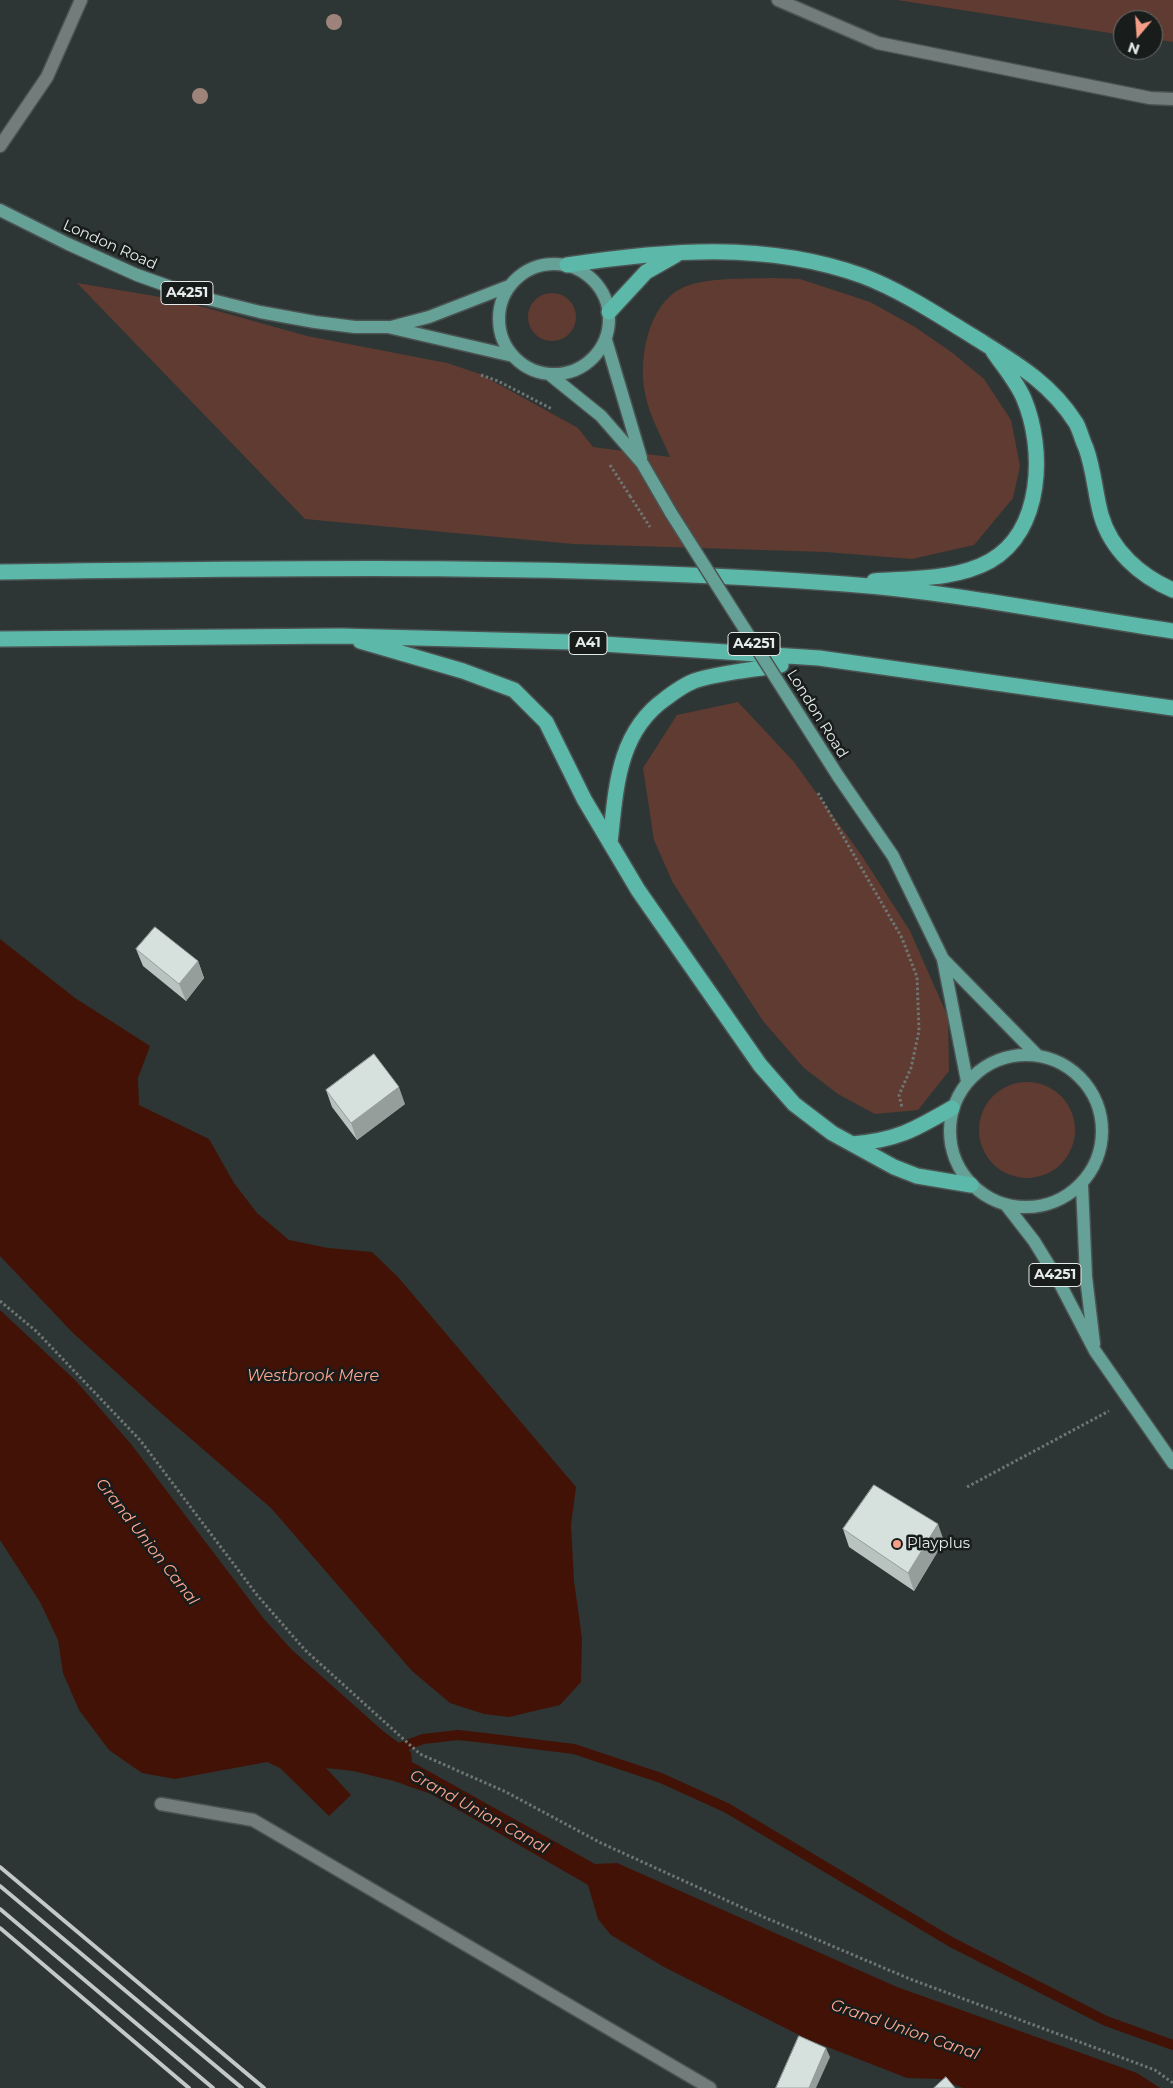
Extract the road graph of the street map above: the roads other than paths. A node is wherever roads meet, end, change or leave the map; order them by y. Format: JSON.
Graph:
{"nodes":[{"id":1,"x":81,"y":0,"type":"edge"},
{"id":2,"x":778,"y":0,"type":"edge"},
{"id":3,"x":1173,"y":99,"type":"edge"},
{"id":4,"x":0,"y":146,"type":"edge"},
{"id":5,"x":0,"y":210,"type":"edge"},
{"id":6,"x":679,"y":253,"type":"junction"},
{"id":7,"x":566,"y":265,"type":"junction"},
{"id":8,"x":510,"y":286,"type":"junction"},
{"id":9,"x":609,"y":312,"type":"junction"},
{"id":10,"x":388,"y":328,"type":"junction"},
{"id":11,"x":606,"y":340,"type":"junction"},
{"id":12,"x":991,"y":348,"type":"junction"},
{"id":13,"x":513,"y":356,"type":"junction"},
{"id":14,"x":550,"y":374,"type":"junction"},
{"id":15,"x":642,"y":463,"type":"junction"},
{"id":16,"x":0,"y":572,"type":"edge"},
{"id":17,"x":847,"y":584,"type":"junction"},
{"id":18,"x":1173,"y":590,"type":"edge"},
{"id":19,"x":1173,"y":631,"type":"edge"},
{"id":20,"x":341,"y":636,"type":"junction"},
{"id":21,"x":0,"y":639,"type":"edge"},
{"id":22,"x":819,"y":658,"type":"junction"},
{"id":23,"x":1173,"y":708,"type":"edge"},
{"id":24,"x":610,"y":843,"type":"junction"},
{"id":25,"x":943,"y":959,"type":"junction"},
{"id":26,"x":1037,"y":1055,"type":"junction"},
{"id":27,"x":967,"y":1081,"type":"junction"},
{"id":28,"x":952,"y":1108,"type":"junction"},
{"id":29,"x":852,"y":1144,"type":"junction"},
{"id":30,"x":971,"y":1185,"type":"junction"},
{"id":31,"x":1082,"y":1185,"type":"junction"},
{"id":32,"x":1006,"y":1205,"type":"junction"},
{"id":33,"x":1095,"y":1351,"type":"junction"},
{"id":34,"x":1173,"y":1463,"type":"edge"},
{"id":35,"x":161,"y":1804,"type":"dead end"},
{"id":36,"x":710,"y":2088,"type":"edge"}],
"edges":[{"from":1,"to":4,"type":"lane"},
{"from":2,"to":3,"type":"lane"},
{"from":5,"to":10,"type":"main road","name":"London Road","number":"A4251"},
{"from":6,"to":7,"type":"highway"},
{"from":6,"to":9,"type":"highway"},
{"from":6,"to":12,"type":"highway"},
{"from":7,"to":8,"type":"main road"},
{"from":7,"to":9,"type":"main road"},
{"from":8,"to":10,"type":"main road","name":"London Road","number":"A4251"},
{"from":8,"to":13,"type":"main road"},
{"from":9,"to":11,"type":"main road"},
{"from":10,"to":13,"type":"main road","name":"London Road","number":"A4251"},
{"from":11,"to":14,"type":"main road"},
{"from":11,"to":15,"type":"main road","name":"London Road","number":"A4251"},
{"from":12,"to":17,"type":"highway"},
{"from":12,"to":18,"type":"highway"},
{"from":13,"to":14,"type":"main road"},
{"from":14,"to":15,"type":"main road","name":"London Road","number":"A4251"},
{"from":15,"to":25,"type":"main road","name":"London Road","number":"A4251","bridge":true},
{"from":16,"to":17,"type":"highway"},
{"from":17,"to":19,"type":"highway"},
{"from":20,"to":21,"type":"highway","number":"A41"},
{"from":20,"to":22,"type":"highway","number":"A41"},
{"from":20,"to":24,"type":"highway"},
{"from":22,"to":23,"type":"highway","number":"A41"},
{"from":22,"to":24,"type":"highway"},
{"from":24,"to":29,"type":"highway"},
{"from":25,"to":26,"type":"main road","name":"London Road","number":"A4251"},
{"from":25,"to":27,"type":"main road","name":"London Road","number":"A4251"},
{"from":26,"to":27,"type":"main road"},
{"from":26,"to":31,"type":"main road"},
{"from":27,"to":28,"type":"main road"},
{"from":28,"to":29,"type":"highway"},
{"from":28,"to":30,"type":"main road"},
{"from":29,"to":30,"type":"highway"},
{"from":30,"to":32,"type":"main road"},
{"from":31,"to":32,"type":"main road"},
{"from":31,"to":33,"type":"main road","number":"A4251"},
{"from":32,"to":33,"type":"main road","number":"A4251"},
{"from":33,"to":34,"type":"main road","number":"A4251"},
{"from":35,"to":36,"type":"lane"}]}
